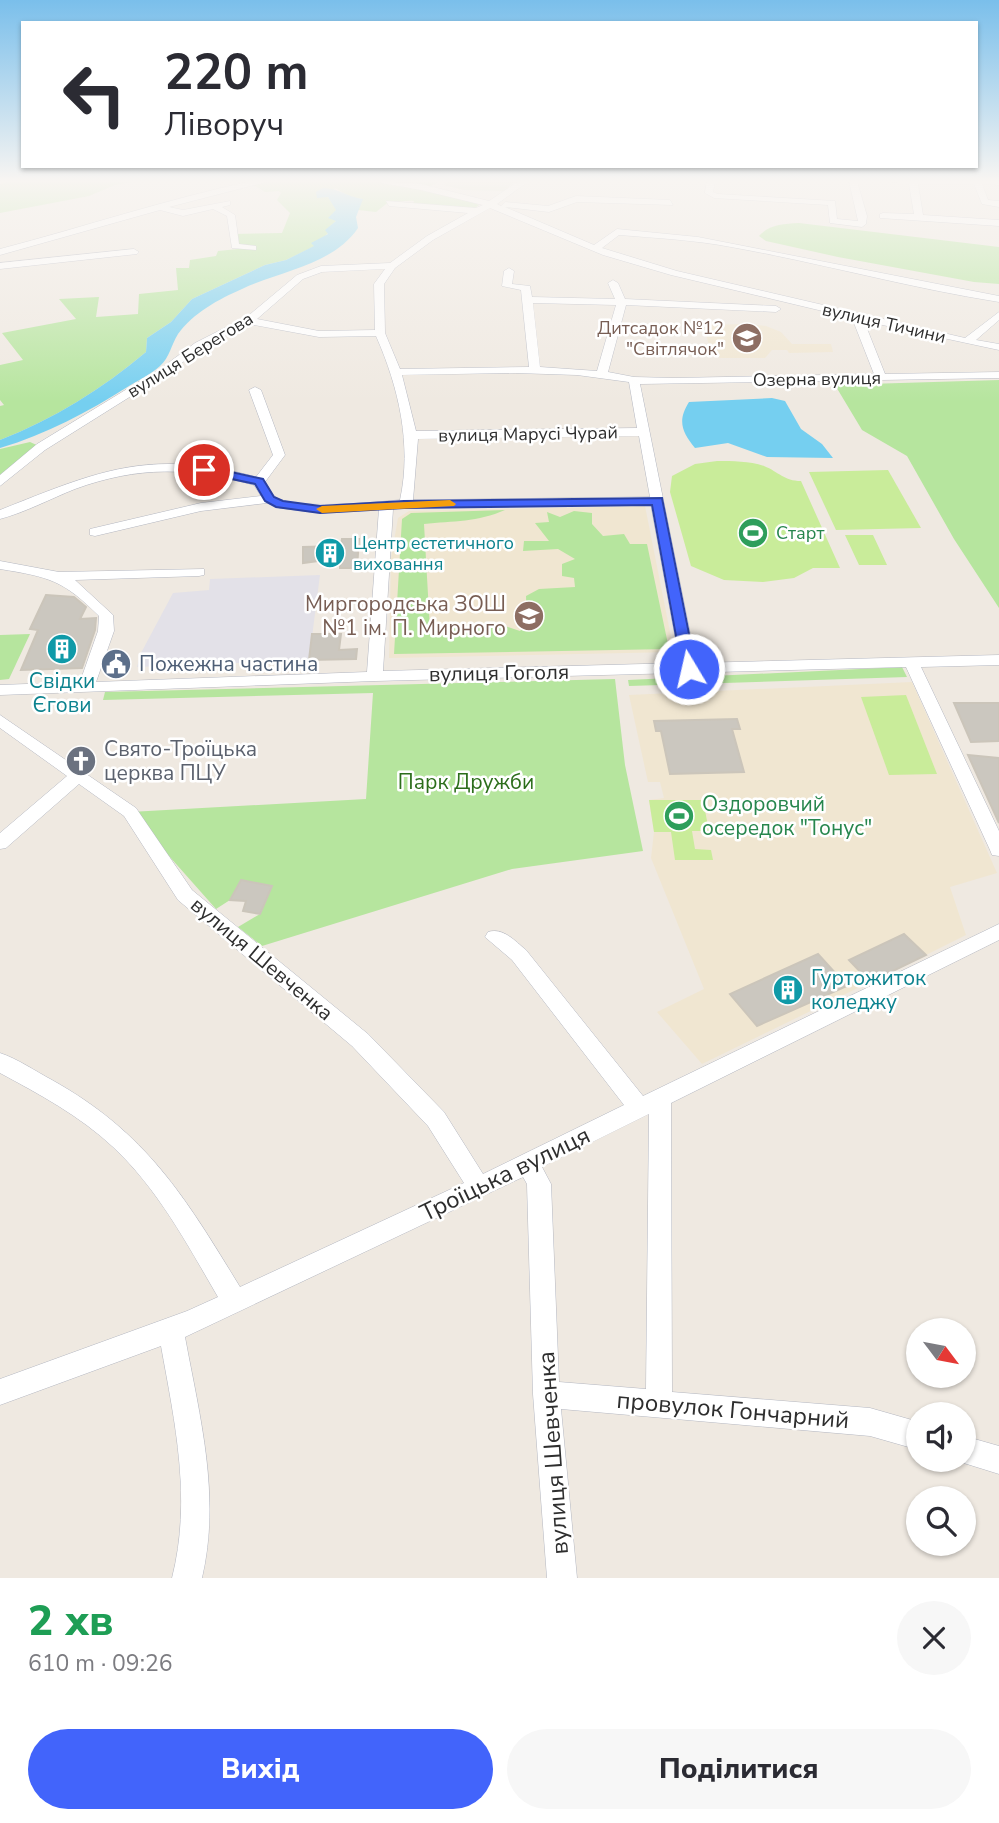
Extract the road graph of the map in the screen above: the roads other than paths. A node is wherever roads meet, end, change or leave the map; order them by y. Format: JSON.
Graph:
{"nodes":[{"id":1,"x":110,"y":255,"type":"edge"},
{"id":2,"x":407,"y":255,"type":"edge"},
{"id":3,"x":615,"y":255,"type":"edge"},
{"id":4,"x":781,"y":255,"type":"edge"},
{"id":5,"x":392,"y":266,"type":"junction"},
{"id":6,"x":0,"y":267,"type":"edge"},
{"id":7,"x":509,"y":271,"type":"dead end"},
{"id":8,"x":526,"y":294,"type":"junction"},
{"id":9,"x":999,"y":299,"type":"edge"},
{"id":10,"x":622,"y":303,"type":"junction"},
{"id":11,"x":776,"y":309,"type":"dead end"},
{"id":12,"x":999,"y":315,"type":"edge"},
{"id":13,"x":857,"y":317,"type":"junction"},
{"id":14,"x":247,"y":320,"type":"junction"},
{"id":15,"x":380,"y":333,"type":"junction"},
{"id":16,"x":967,"y":342,"type":"junction"},
{"id":17,"x":999,"y":347,"type":"edge"},
{"id":18,"x":396,"y":372,"type":"junction"},
{"id":19,"x":535,"y":372,"type":"junction"},
{"id":20,"x":601,"y":375,"type":"junction"},
{"id":21,"x":999,"y":375,"type":"edge"},
{"id":22,"x":881,"y":377,"type":"junction"},
{"id":23,"x":634,"y":380,"type":"junction"},
{"id":24,"x":255,"y":390,"type":"dead end"},
{"id":25,"x":645,"y":432,"type":"junction"},
{"id":26,"x":411,"y":435,"type":"junction"},
{"id":27,"x":259,"y":481,"type":"junction"},
{"id":28,"x":0,"y":482,"type":"edge"},
{"id":29,"x":269,"y":499,"type":"junction"},
{"id":30,"x":657,"y":501,"type":"junction"},
{"id":31,"x":404,"y":505,"type":"junction"},
{"id":32,"x":386,"y":507,"type":"junction"},
{"id":33,"x":0,"y":515,"type":"edge"},
{"id":34,"x":95,"y":532,"type":"dead end"},
{"id":35,"x":0,"y":565,"type":"edge"},
{"id":36,"x":199,"y":572,"type":"dead end"},
{"id":37,"x":60,"y":576,"type":"junction"},
{"id":38,"x":999,"y":660,"type":"edge"},
{"id":39,"x":911,"y":662,"type":"junction"},
{"id":40,"x":689,"y":669,"type":"junction"},
{"id":41,"x":375,"y":676,"type":"junction"},
{"id":42,"x":87,"y":686,"type":"junction"},
{"id":43,"x":0,"y":690,"type":"edge"},
{"id":44,"x":0,"y":720,"type":"edge"},
{"id":45,"x":79,"y":776,"type":"junction"},
{"id":46,"x":0,"y":843,"type":"edge"},
{"id":47,"x":999,"y":850,"type":"edge"},
{"id":48,"x":999,"y":931,"type":"edge"},
{"id":49,"x":495,"y":937,"type":"dead end"},
{"id":50,"x":0,"y":1062,"type":"edge"},
{"id":51,"x":650,"y":1103,"type":"junction"},
{"id":52,"x":528,"y":1163,"type":"junction"},
{"id":53,"x":479,"y":1187,"type":"junction"},
{"id":54,"x":235,"y":1302,"type":"junction"},
{"id":55,"x":171,"y":1330,"type":"junction"},
{"id":56,"x":0,"y":1392,"type":"edge"},
{"id":57,"x":546,"y":1394,"type":"junction"},
{"id":58,"x":659,"y":1404,"type":"junction"},
{"id":59,"x":906,"y":1432,"type":"edge"},
{"id":60,"x":976,"y":1453,"type":"edge"},
{"id":61,"x":999,"y":1460,"type":"edge"},
{"id":62,"x":187,"y":1578,"type":"edge"},
{"id":63,"x":562,"y":1578,"type":"edge"}],
"edges":[{"from":1,"to":6,"type":"street"},
{"from":2,"to":5,"type":"street"},
{"from":3,"to":13,"type":"street","name":"вулиця Тичини"},
{"from":4,"to":9,"type":"street"},
{"from":5,"to":14,"type":"street","name":"вулиця Берегова"},
{"from":5,"to":15,"type":"street","name":"вулиця Марусі Чурай"},
{"from":7,"to":8,"type":"street"},
{"from":8,"to":10,"type":"street"},
{"from":8,"to":10,"type":"street"},
{"from":8,"to":19,"type":"street"},
{"from":10,"to":11,"type":"street"},
{"from":10,"to":20,"type":"street"},
{"from":12,"to":16,"type":"street"},
{"from":13,"to":16,"type":"street","name":"вулиця Тичини"},
{"from":13,"to":22,"type":"street"},
{"from":14,"to":15,"type":"street"},
{"from":14,"to":28,"type":"street","name":"вулиця Берегова"},
{"from":15,"to":18,"type":"street","name":"вулиця Марусі Чурай"},
{"from":16,"to":17,"type":"street","name":"вулиця Тичини"},
{"from":18,"to":19,"type":"street","name":"Озерна вулиця"},
{"from":18,"to":26,"type":"street","name":"вулиця Марусі Чурай"},
{"from":19,"to":20,"type":"street","name":"Озерна вулиця"},
{"from":20,"to":23,"type":"street","name":"Озерна вулиця"},
{"from":21,"to":22,"type":"street","name":"Озерна вулиця"},
{"from":22,"to":23,"type":"street","name":"Озерна вулиця"},
{"from":23,"to":25,"type":"street"},
{"from":24,"to":27,"type":"street"},
{"from":25,"to":26,"type":"street","name":"вулиця Марусі Чурай"},
{"from":25,"to":30,"type":"street"},
{"from":26,"to":31,"type":"street","name":"вулиця Марусі Чурай"},
{"from":27,"to":29,"type":"street"},
{"from":27,"to":33,"type":"street"},
{"from":29,"to":32,"type":"street"},
{"from":29,"to":34,"type":"street"},
{"from":30,"to":31,"type":"street"},
{"from":30,"to":40,"type":"street"},
{"from":31,"to":32,"type":"street"},
{"from":32,"to":41,"type":"street"},
{"from":35,"to":37,"type":"street"},
{"from":36,"to":37,"type":"street"},
{"from":37,"to":42,"type":"street"},
{"from":38,"to":39,"type":"street","name":"вулиця Гоголя"},
{"from":39,"to":40,"type":"street","name":"вулиця Гоголя"},
{"from":39,"to":47,"type":"street"},
{"from":40,"to":41,"type":"street","name":"вулиця Гоголя"},
{"from":41,"to":42,"type":"street","name":"вулиця Гоголя"},
{"from":42,"to":43,"type":"street","name":"вулиця Гоголя"},
{"from":44,"to":45,"type":"street","name":"вулиця Шевченка"},
{"from":45,"to":46,"type":"street"},
{"from":45,"to":53,"type":"street","name":"вулиця Шевченка"},
{"from":48,"to":51,"type":"street","name":"Троїцька вулиця"},
{"from":49,"to":51,"type":"street"},
{"from":50,"to":54,"type":"street"},
{"from":51,"to":52,"type":"street","name":"Троїцька вулиця"},
{"from":51,"to":58,"type":"street"},
{"from":52,"to":53,"type":"street","name":"Троїцька вулиця"},
{"from":52,"to":57,"type":"street","name":"вулиця Шевченка"},
{"from":53,"to":54,"type":"street","name":"Троїцька вулиця"},
{"from":54,"to":55,"type":"street","name":"Троїцька вулиця"},
{"from":55,"to":56,"type":"street","name":"Троїцька вулиця"},
{"from":55,"to":62,"type":"street"},
{"from":57,"to":58,"type":"street","name":"провулок Гончарний"},
{"from":57,"to":63,"type":"street","name":"вулиця Шевченка"},
{"from":58,"to":59,"type":"street","name":"провулок Гончарний"},
{"from":60,"to":61,"type":"street"}]}
